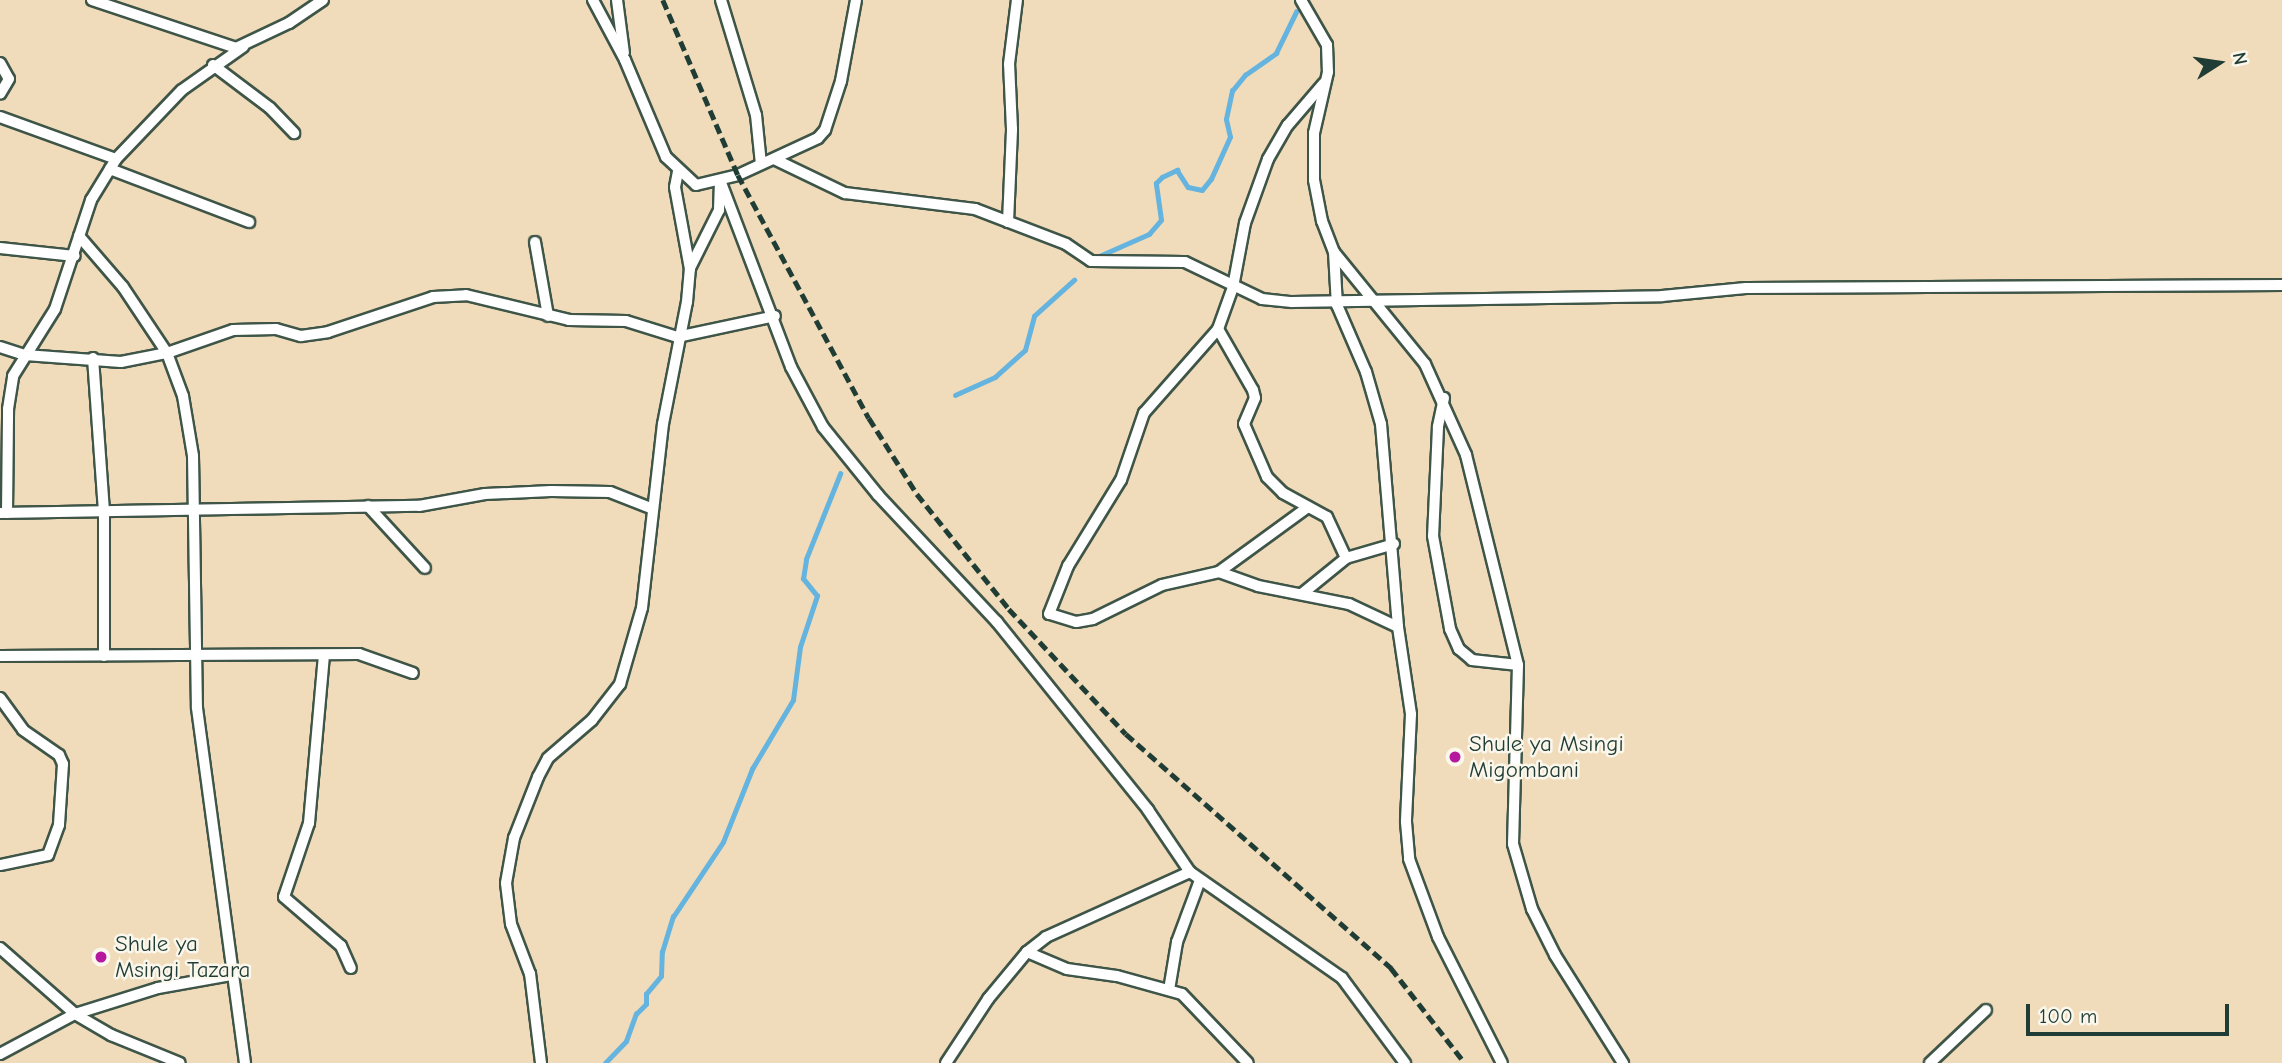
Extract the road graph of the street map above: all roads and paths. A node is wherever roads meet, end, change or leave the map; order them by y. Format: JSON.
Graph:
{"nodes":[{"id":1,"x":92,"y":0,"type":"edge"},
{"id":2,"x":323,"y":0,"type":"edge"},
{"id":3,"x":593,"y":0,"type":"edge"},
{"id":4,"x":617,"y":0,"type":"edge"},
{"id":5,"x":720,"y":0,"type":"edge"},
{"id":6,"x":856,"y":0,"type":"edge"},
{"id":7,"x":1017,"y":0,"type":"edge"},
{"id":8,"x":1301,"y":0,"type":"edge"},
{"id":9,"x":243,"y":47,"type":"junction"},
{"id":10,"x":625,"y":60,"type":"junction"},
{"id":11,"x":0,"y":63,"type":"edge"},
{"id":12,"x":213,"y":65,"type":"junction"},
{"id":13,"x":1326,"y":81,"type":"junction"},
{"id":14,"x":0,"y":94,"type":"edge"},
{"id":15,"x":0,"y":117,"type":"edge"},
{"id":16,"x":294,"y":133,"type":"dead end"},
{"id":17,"x":774,"y":159,"type":"junction"},
{"id":18,"x":113,"y":164,"type":"junction"},
{"id":19,"x":761,"y":164,"type":"junction"},
{"id":20,"x":678,"y":171,"type":"junction"},
{"id":21,"x":720,"y":180,"type":"junction"},
{"id":22,"x":248,"y":222,"type":"dead end"},
{"id":23,"x":1008,"y":222,"type":"junction"},
{"id":24,"x":79,"y":236,"type":"junction"},
{"id":25,"x":535,"y":242,"type":"dead end"},
{"id":26,"x":0,"y":248,"type":"edge"},
{"id":27,"x":1334,"y":252,"type":"junction"},
{"id":28,"x":75,"y":256,"type":"junction"},
{"id":29,"x":690,"y":269,"type":"junction"},
{"id":30,"x":2282,"y":285,"type":"edge"},
{"id":31,"x":1233,"y":287,"type":"junction"},
{"id":32,"x":1375,"y":302,"type":"junction"},
{"id":33,"x":1337,"y":305,"type":"junction"},
{"id":34,"x":548,"y":316,"type":"junction"},
{"id":35,"x":775,"y":316,"type":"junction"},
{"id":36,"x":1219,"y":329,"type":"junction"},
{"id":37,"x":677,"y":337,"type":"junction"},
{"id":38,"x":0,"y":347,"type":"edge"},
{"id":39,"x":167,"y":354,"type":"junction"},
{"id":40,"x":25,"y":355,"type":"junction"},
{"id":41,"x":93,"y":358,"type":"junction"},
{"id":42,"x":1444,"y":398,"type":"junction"},
{"id":43,"x":368,"y":506,"type":"junction"},
{"id":44,"x":1308,"y":507,"type":"junction"},
{"id":45,"x":653,"y":509,"type":"junction"},
{"id":46,"x":104,"y":512,"type":"junction"},
{"id":47,"x":193,"y":512,"type":"junction"},
{"id":48,"x":4,"y":513,"type":"edge"},
{"id":49,"x":1394,"y":544,"type":"junction"},
{"id":50,"x":1346,"y":558,"type":"junction"},
{"id":51,"x":425,"y":568,"type":"dead end"},
{"id":52,"x":1219,"y":572,"type":"junction"},
{"id":53,"x":1303,"y":593,"type":"junction"},
{"id":54,"x":1398,"y":627,"type":"junction"},
{"id":55,"x":193,"y":655,"type":"junction"},
{"id":56,"x":324,"y":655,"type":"junction"},
{"id":57,"x":0,"y":656,"type":"edge"},
{"id":58,"x":104,"y":656,"type":"junction"},
{"id":59,"x":1518,"y":665,"type":"junction"},
{"id":60,"x":413,"y":673,"type":"dead end"},
{"id":61,"x":0,"y":698,"type":"edge"},
{"id":62,"x":0,"y":864,"type":"edge"},
{"id":63,"x":1190,"y":872,"type":"junction"},
{"id":64,"x":1200,"y":880,"type":"junction"},
{"id":65,"x":0,"y":948,"type":"edge"},
{"id":66,"x":1027,"y":952,"type":"junction"},
{"id":67,"x":351,"y":968,"type":"dead end"},
{"id":68,"x":231,"y":975,"type":"junction"},
{"id":69,"x":1169,"y":990,"type":"junction"},
{"id":70,"x":1986,"y":1010,"type":"dead end"},
{"id":71,"x":75,"y":1014,"type":"junction"},
{"id":72,"x":0,"y":1054,"type":"edge"},
{"id":73,"x":180,"y":1063,"type":"edge"},
{"id":74,"x":245,"y":1063,"type":"edge"},
{"id":75,"x":541,"y":1063,"type":"edge"},
{"id":76,"x":946,"y":1063,"type":"edge"},
{"id":77,"x":1248,"y":1063,"type":"edge"},
{"id":78,"x":1405,"y":1063,"type":"edge"},
{"id":79,"x":1502,"y":1063,"type":"edge"},
{"id":80,"x":1623,"y":1063,"type":"edge"},
{"id":81,"x":1930,"y":1063,"type":"edge"}],
"edges":[{"from":1,"to":9,"type":"street"},
{"from":2,"to":9,"type":"street"},
{"from":3,"to":10,"type":"street"},
{"from":4,"to":10,"type":"street"},
{"from":5,"to":19,"type":"street"},
{"from":6,"to":17,"type":"street"},
{"from":7,"to":23,"type":"street"},
{"from":8,"to":13,"type":"street"},
{"from":9,"to":12,"type":"street"},
{"from":10,"to":20,"type":"street"},
{"from":11,"to":14,"type":"street"},
{"from":12,"to":16,"type":"street"},
{"from":12,"to":18,"type":"street"},
{"from":13,"to":27,"type":"street"},
{"from":13,"to":31,"type":"street"},
{"from":15,"to":18,"type":"street"},
{"from":17,"to":19,"type":"street"},
{"from":17,"to":23,"type":"street"},
{"from":18,"to":22,"type":"street"},
{"from":18,"to":24,"type":"street"},
{"from":19,"to":21,"type":"street"},
{"from":20,"to":21,"type":"street"},
{"from":20,"to":29,"type":"street"},
{"from":21,"to":29,"type":"street"},
{"from":21,"to":35,"type":"street"},
{"from":23,"to":31,"type":"street"},
{"from":24,"to":28,"type":"street"},
{"from":24,"to":39,"type":"street"},
{"from":25,"to":34,"type":"street"},
{"from":26,"to":28,"type":"street"},
{"from":27,"to":32,"type":"street"},
{"from":27,"to":33,"type":"street"},
{"from":28,"to":40,"type":"street"},
{"from":29,"to":37,"type":"street"},
{"from":30,"to":32,"type":"street"},
{"from":31,"to":33,"type":"street"},
{"from":31,"to":36,"type":"street"},
{"from":32,"to":33,"type":"street"},
{"from":32,"to":42,"type":"street"},
{"from":33,"to":49,"type":"street"},
{"from":34,"to":37,"type":"street"},
{"from":34,"to":39,"type":"street"},
{"from":35,"to":37,"type":"street"},
{"from":35,"to":63,"type":"street"},
{"from":36,"to":44,"type":"street"},
{"from":36,"to":52,"type":"street"},
{"from":37,"to":45,"type":"street"},
{"from":38,"to":40,"type":"street"},
{"from":39,"to":41,"type":"street"},
{"from":39,"to":47,"type":"street"},
{"from":40,"to":41,"type":"street"},
{"from":40,"to":48,"type":"street"},
{"from":41,"to":46,"type":"street"},
{"from":42,"to":59,"type":"street"},
{"from":42,"to":59,"type":"street"},
{"from":43,"to":45,"type":"street"},
{"from":43,"to":47,"type":"street"},
{"from":43,"to":51,"type":"street"},
{"from":44,"to":50,"type":"street"},
{"from":44,"to":52,"type":"street"},
{"from":45,"to":75,"type":"street"},
{"from":46,"to":47,"type":"street"},
{"from":46,"to":48,"type":"street"},
{"from":46,"to":58,"type":"street"},
{"from":47,"to":55,"type":"street"},
{"from":49,"to":50,"type":"street"},
{"from":49,"to":54,"type":"street"},
{"from":50,"to":53,"type":"street"},
{"from":52,"to":53,"type":"street"},
{"from":53,"to":54,"type":"street"},
{"from":54,"to":79,"type":"street"},
{"from":55,"to":56,"type":"street"},
{"from":55,"to":58,"type":"street"},
{"from":55,"to":68,"type":"street"},
{"from":56,"to":60,"type":"street"},
{"from":56,"to":67,"type":"street"},
{"from":57,"to":58,"type":"street"},
{"from":59,"to":80,"type":"street"},
{"from":61,"to":62,"type":"street"},
{"from":63,"to":64,"type":"street"},
{"from":63,"to":66,"type":"street"},
{"from":64,"to":69,"type":"street"},
{"from":64,"to":78,"type":"street"},
{"from":65,"to":71,"type":"street"},
{"from":66,"to":69,"type":"street"},
{"from":66,"to":76,"type":"street"},
{"from":68,"to":71,"type":"street"},
{"from":68,"to":74,"type":"street"},
{"from":69,"to":77,"type":"street"},
{"from":70,"to":81,"type":"street"},
{"from":71,"to":72,"type":"street"},
{"from":71,"to":73,"type":"street"}]}
